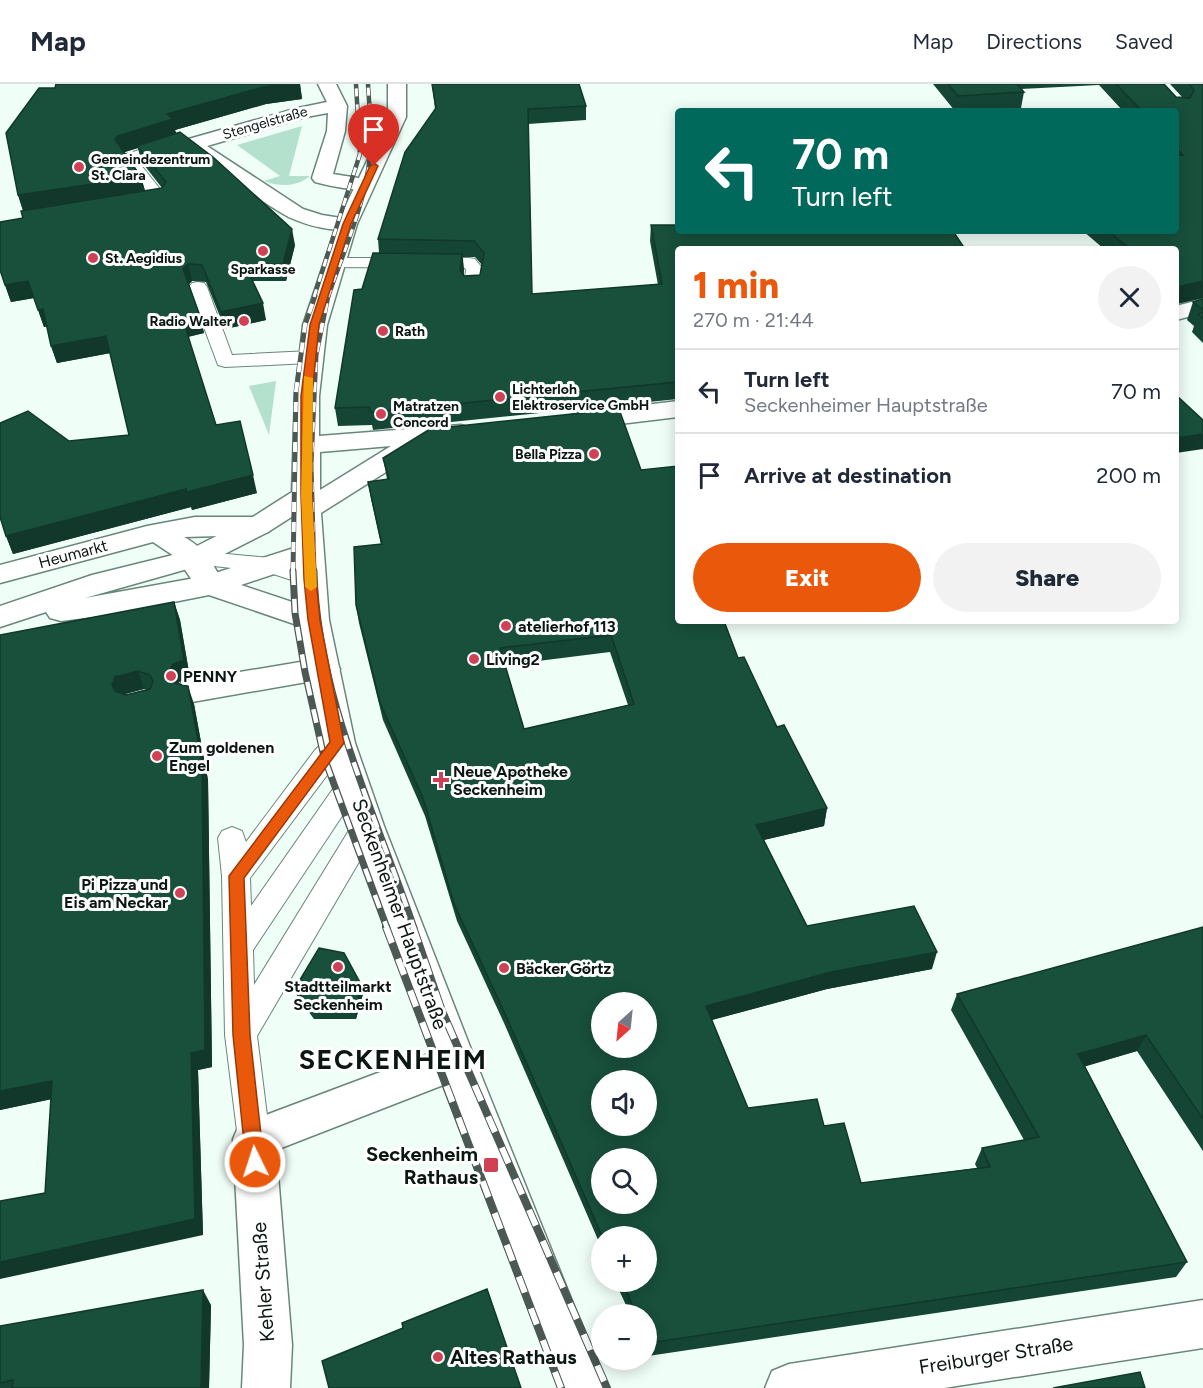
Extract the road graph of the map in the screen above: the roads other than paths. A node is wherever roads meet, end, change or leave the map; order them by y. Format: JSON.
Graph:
{"nodes":[{"id":1,"x":327,"y":84,"type":"edge"},
{"id":2,"x":397,"y":84,"type":"edge"},
{"id":3,"x":338,"y":106,"type":"junction"},
{"id":4,"x":180,"y":140,"type":"junction"},
{"id":5,"x":322,"y":178,"type":"junction"},
{"id":6,"x":364,"y":184,"type":"junction"},
{"id":7,"x":271,"y":194,"type":"junction"},
{"id":8,"x":125,"y":204,"type":"edge"},
{"id":9,"x":347,"y":224,"type":"junction"},
{"id":10,"x":334,"y":263,"type":"junction"},
{"id":11,"x":198,"y":286,"type":"edge"},
{"id":12,"x":473,"y":287,"type":"edge"},
{"id":13,"x":1203,"y":306,"type":"edge"},
{"id":14,"x":1179,"y":312,"type":"edge"},
{"id":15,"x":310,"y":357,"type":"junction"},
{"id":16,"x":675,"y":409,"type":"edge"},
{"id":17,"x":554,"y":423,"type":"edge"},
{"id":18,"x":486,"y":430,"type":"edge"},
{"id":19,"x":430,"y":436,"type":"junction"},
{"id":20,"x":307,"y":445,"type":"junction"},
{"id":21,"x":307,"y":503,"type":"junction"},
{"id":22,"x":258,"y":526,"type":"junction"},
{"id":23,"x":147,"y":535,"type":"junction"},
{"id":24,"x":195,"y":558,"type":"junction"},
{"id":25,"x":270,"y":565,"type":"junction"},
{"id":26,"x":309,"y":566,"type":"junction"},
{"id":27,"x":0,"y":574,"type":"edge"},
{"id":28,"x":210,"y":585,"type":"junction"},
{"id":29,"x":0,"y":618,"type":"edge"},
{"id":30,"x":314,"y":620,"type":"junction"},
{"id":31,"x":324,"y":669,"type":"junction"},
{"id":32,"x":192,"y":691,"type":"dead end"},
{"id":33,"x":338,"y":743,"type":"junction"},
{"id":34,"x":351,"y":783,"type":"junction"},
{"id":35,"x":366,"y":826,"type":"junction"},
{"id":36,"x":232,"y":838,"type":"dead end"},
{"id":37,"x":236,"y":876,"type":"junction"},
{"id":38,"x":238,"y":948,"type":"junction"},
{"id":39,"x":241,"y":1035,"type":"junction"},
{"id":40,"x":455,"y":1062,"type":"junction"},
{"id":41,"x":254,"y":1139,"type":"junction"},
{"id":42,"x":1203,"y":1324,"type":"edge"},
{"id":43,"x":266,"y":1388,"type":"edge"},
{"id":44,"x":583,"y":1388,"type":"edge"},
{"id":45,"x":789,"y":1388,"type":"edge"}],
"edges":[{"from":1,"to":3,"type":"street"},
{"from":2,"to":6,"type":"street","name":"Seckenheimer Hauptstraße"},
{"from":3,"to":4,"type":"street","name":"Stengelstraße"},
{"from":3,"to":5,"type":"street"},
{"from":4,"to":7,"type":"street","name":"Stengelstraße"},
{"from":4,"to":8,"type":"lane"},
{"from":5,"to":6,"type":"street"},
{"from":5,"to":7,"type":"street"},
{"from":6,"to":9,"type":"street","name":"Seckenheimer Hauptstraße"},
{"from":7,"to":9,"type":"street","name":"Stengelstraße"},
{"from":9,"to":10,"type":"street","name":"Seckenheimer Hauptstraße"},
{"from":10,"to":12,"type":"lane"},
{"from":10,"to":15,"type":"street","name":"Seckenheimer Hauptstraße"},
{"from":11,"to":15,"type":"lane"},
{"from":13,"to":14,"type":"street"},
{"from":15,"to":20,"type":"street","name":"Seckenheimer Hauptstraße"},
{"from":16,"to":17,"type":"street"},
{"from":18,"to":19,"type":"street"},
{"from":19,"to":20,"type":"street"},
{"from":19,"to":21,"type":"street"},
{"from":20,"to":21,"type":"street","name":"Seckenheimer Hauptstraße"},
{"from":21,"to":22,"type":"street"},
{"from":21,"to":26,"type":"street","name":"Seckenheimer Hauptstraße"},
{"from":22,"to":23,"type":"street","name":"Heumarkt"},
{"from":22,"to":24,"type":"street"},
{"from":23,"to":24,"type":"street","name":"Heumarkt"},
{"from":23,"to":27,"type":"street","name":"Heumarkt"},
{"from":24,"to":25,"type":"lane"},
{"from":24,"to":28,"type":"street","name":"Heumarkt"},
{"from":24,"to":29,"type":"street"},
{"from":25,"to":26,"type":"street"},
{"from":25,"to":28,"type":"street"},
{"from":26,"to":30,"type":"street","name":"Seckenheimer Hauptstraße"},
{"from":28,"to":29,"type":"street"},
{"from":28,"to":30,"type":"street"},
{"from":30,"to":31,"type":"street","name":"Seckenheimer Hauptstraße"},
{"from":31,"to":32,"type":"street"},
{"from":31,"to":33,"type":"street","name":"Seckenheimer Hauptstraße"},
{"from":33,"to":34,"type":"street","name":"Seckenheimer Hauptstraße"},
{"from":33,"to":37,"type":"lane"},
{"from":34,"to":35,"type":"street","name":"Seckenheimer Hauptstraße"},
{"from":34,"to":38,"type":"lane"},
{"from":35,"to":39,"type":"lane"},
{"from":35,"to":40,"type":"street","name":"Seckenheimer Hauptstraße"},
{"from":36,"to":37,"type":"lane"},
{"from":37,"to":38,"type":"lane"},
{"from":38,"to":39,"type":"lane"},
{"from":39,"to":41,"type":"lane"},
{"from":40,"to":41,"type":"street"},
{"from":40,"to":44,"type":"street","name":"Seckenheimer Hauptstraße"},
{"from":41,"to":43,"type":"street","name":"Kehler Straße"},
{"from":42,"to":45,"type":"street","name":"Freiburger Straße"}]}
